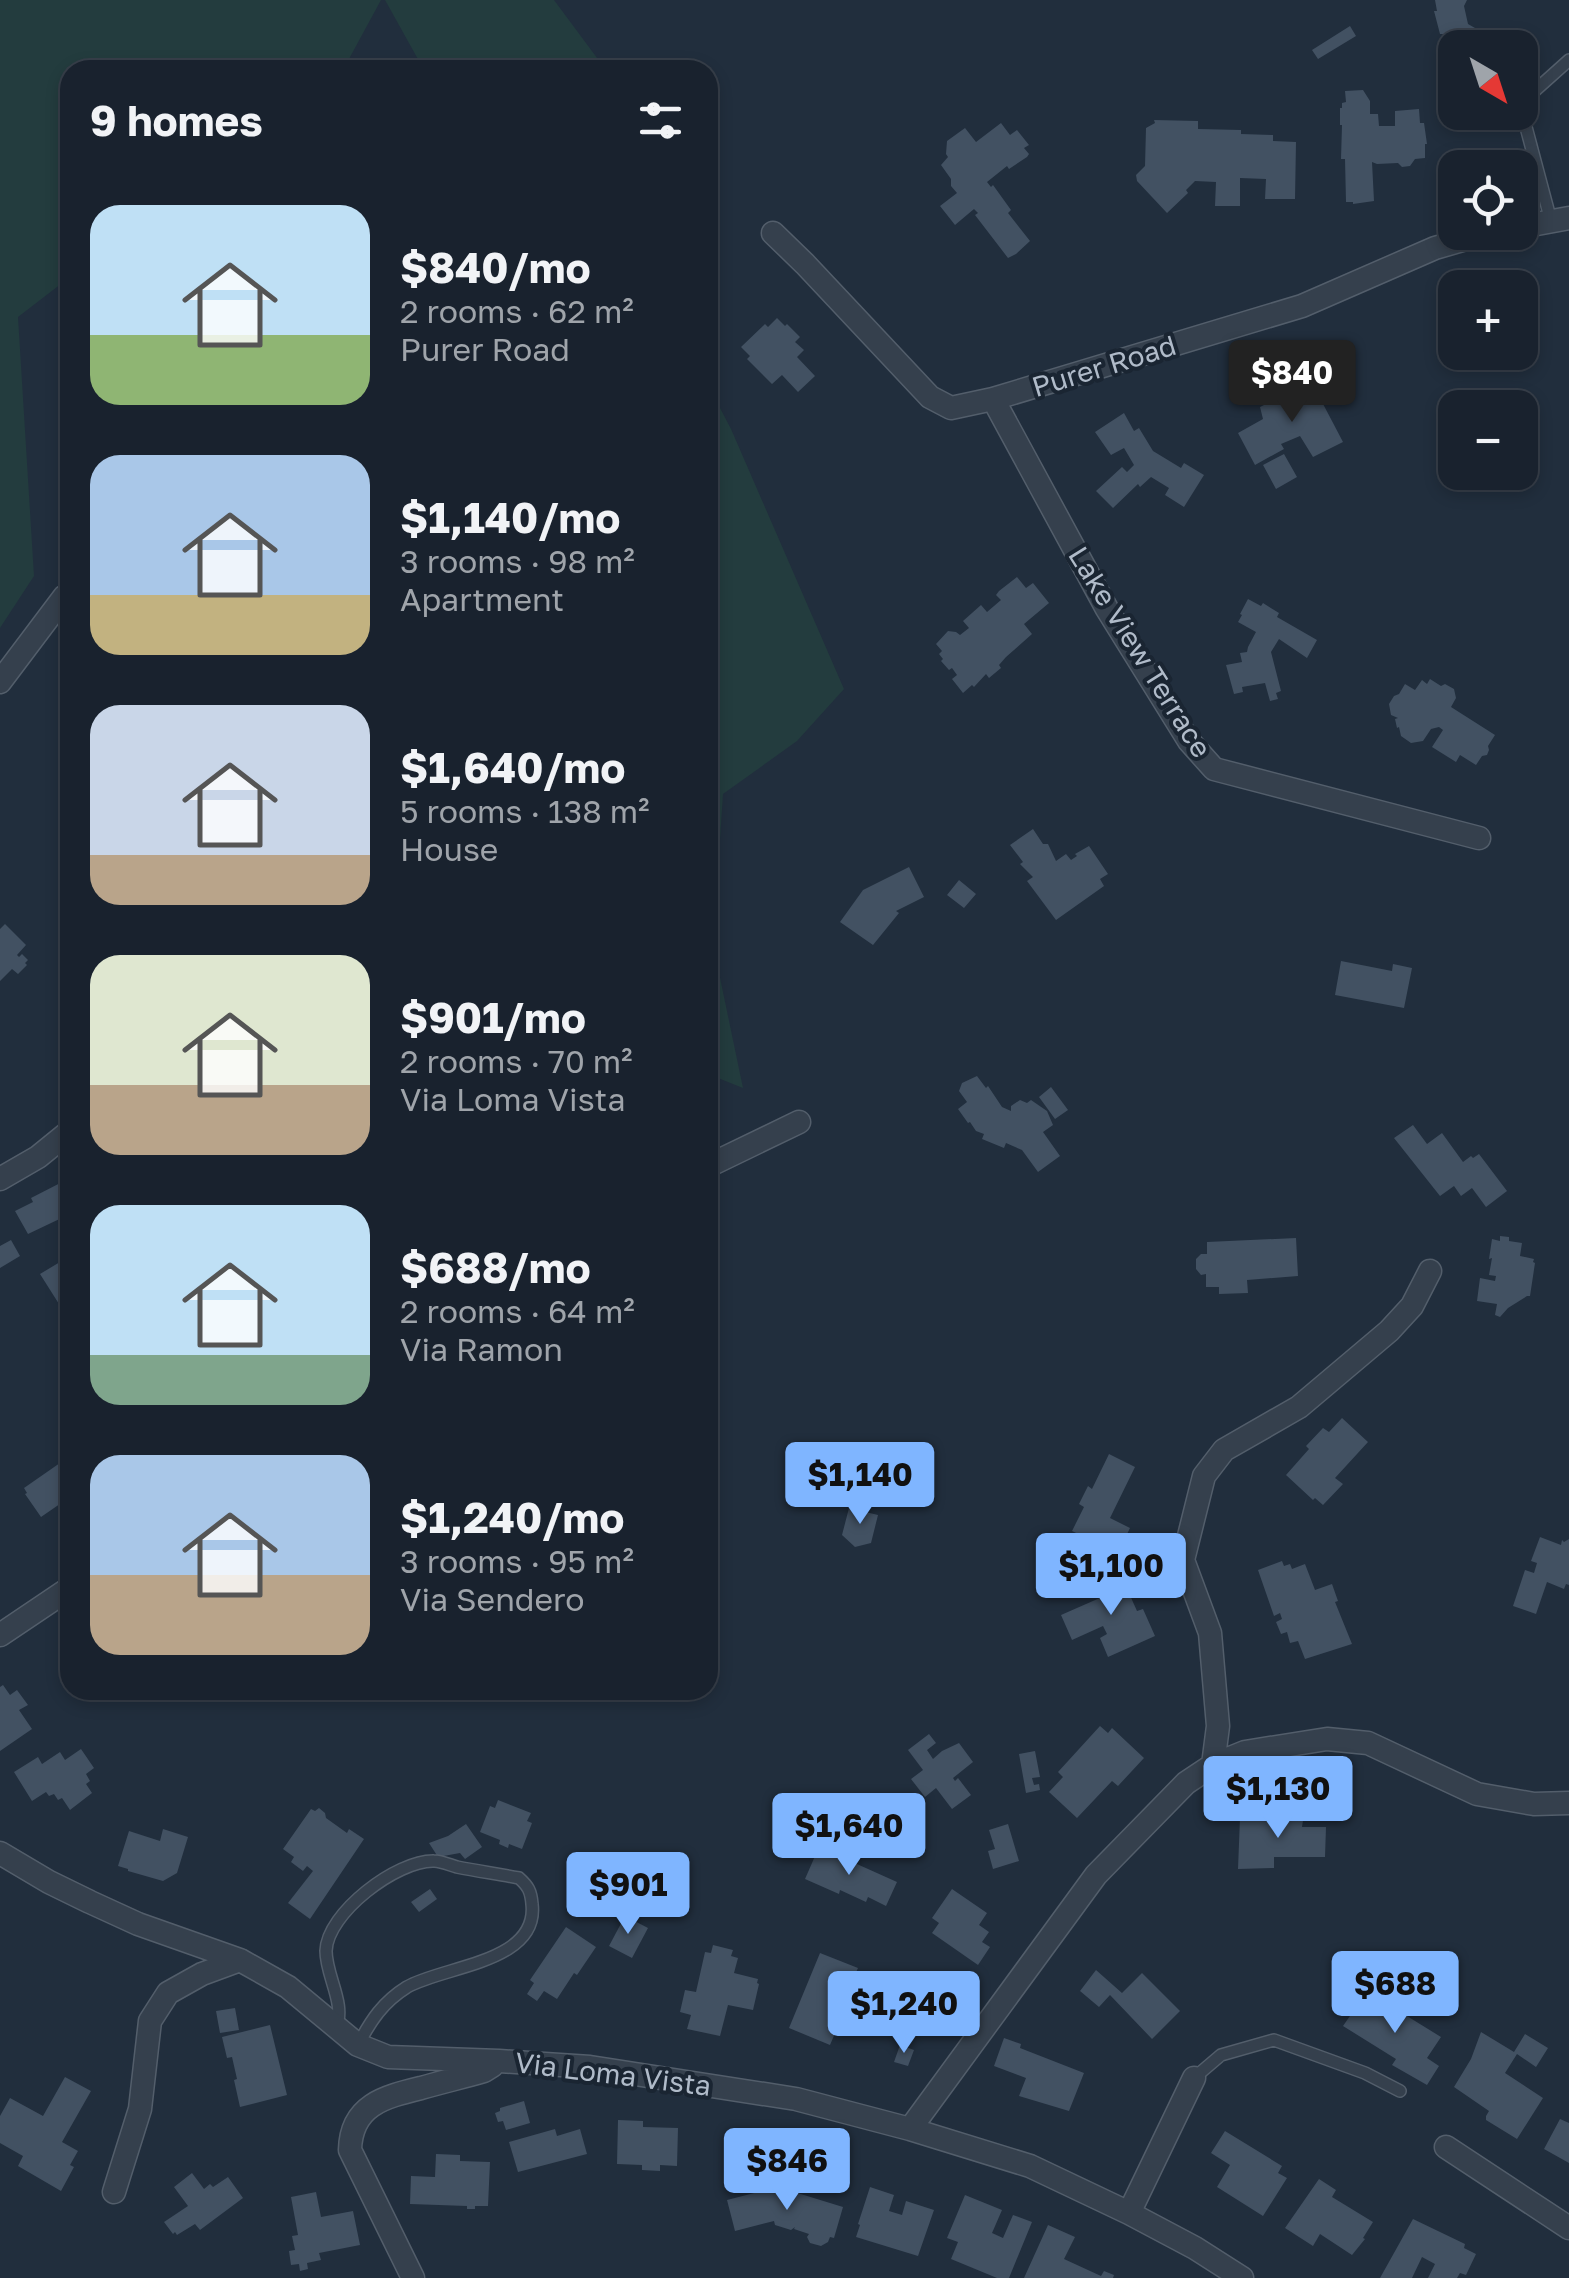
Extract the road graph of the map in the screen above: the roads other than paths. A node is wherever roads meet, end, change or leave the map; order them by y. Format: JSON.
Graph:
{"nodes":[{"id":1,"x":1569,"y":60,"type":"edge"},
{"id":2,"x":1560,"y":220,"type":"edge"},
{"id":3,"x":773,"y":232,"type":"dead end"},
{"id":4,"x":1438,"y":247,"type":"edge"},
{"id":5,"x":993,"y":399,"type":"junction"},
{"id":6,"x":60,"y":603,"type":"edge"},
{"id":7,"x":0,"y":682,"type":"edge"},
{"id":8,"x":1479,"y":838,"type":"dead end"},
{"id":9,"x":800,"y":1122,"type":"dead end"},
{"id":10,"x":60,"y":1139,"type":"edge"},
{"id":11,"x":718,"y":1161,"type":"edge"},
{"id":12,"x":0,"y":1180,"type":"edge"},
{"id":13,"x":1430,"y":1271,"type":"dead end"},
{"id":14,"x":60,"y":1595,"type":"edge"},
{"id":15,"x":0,"y":1635,"type":"edge"},
{"id":16,"x":1213,"y":1765,"type":"junction"},
{"id":17,"x":1569,"y":1802,"type":"edge"},
{"id":18,"x":0,"y":1854,"type":"edge"},
{"id":19,"x":240,"y":1960,"type":"junction"},
{"id":20,"x":336,"y":2027,"type":"junction"},
{"id":21,"x":358,"y":2045,"type":"junction"},
{"id":22,"x":499,"y":2061,"type":"junction"},
{"id":23,"x":1194,"y":2078,"type":"joint"},
{"id":24,"x":1400,"y":2091,"type":"dead end"},
{"id":25,"x":910,"y":2129,"type":"junction"},
{"id":26,"x":1446,"y":2147,"type":"dead end"},
{"id":27,"x":114,"y":2192,"type":"dead end"},
{"id":28,"x":1129,"y":2213,"type":"junction"},
{"id":29,"x":1569,"y":2228,"type":"edge"},
{"id":30,"x":413,"y":2278,"type":"edge"},
{"id":31,"x":1242,"y":2278,"type":"edge"}],
"edges":[{"from":1,"to":2,"type":"lane"},
{"from":3,"to":5,"type":"street","name":"Purer Road"},
{"from":4,"to":5,"type":"street","name":"Purer Road"},
{"from":5,"to":8,"type":"street","name":"Lake View Terrace"},
{"from":6,"to":7,"type":"street"},
{"from":9,"to":11,"type":"street"},
{"from":10,"to":12,"type":"street"},
{"from":13,"to":16,"type":"street"},
{"from":14,"to":15,"type":"street"},
{"from":16,"to":17,"type":"street"},
{"from":16,"to":25,"type":"street"},
{"from":18,"to":19,"type":"street","name":"Via Loma Vista"},
{"from":19,"to":20,"type":"street","name":"Via Loma Vista"},
{"from":19,"to":27,"type":"street"},
{"from":20,"to":21,"type":"street","name":"Via Loma Vista"},
{"from":20,"to":21,"type":"lane"},
{"from":21,"to":22,"type":"street","name":"Via Loma Vista"},
{"from":22,"to":25,"type":"street","name":"Via Loma Vista"},
{"from":22,"to":30,"type":"street"},
{"from":23,"to":24,"type":"lane"},
{"from":23,"to":28,"type":"street"},
{"from":25,"to":28,"type":"street","name":"Via Loma Vista"},
{"from":26,"to":29,"type":"street"},
{"from":28,"to":31,"type":"street","name":"Via Loma Vista"}]}
